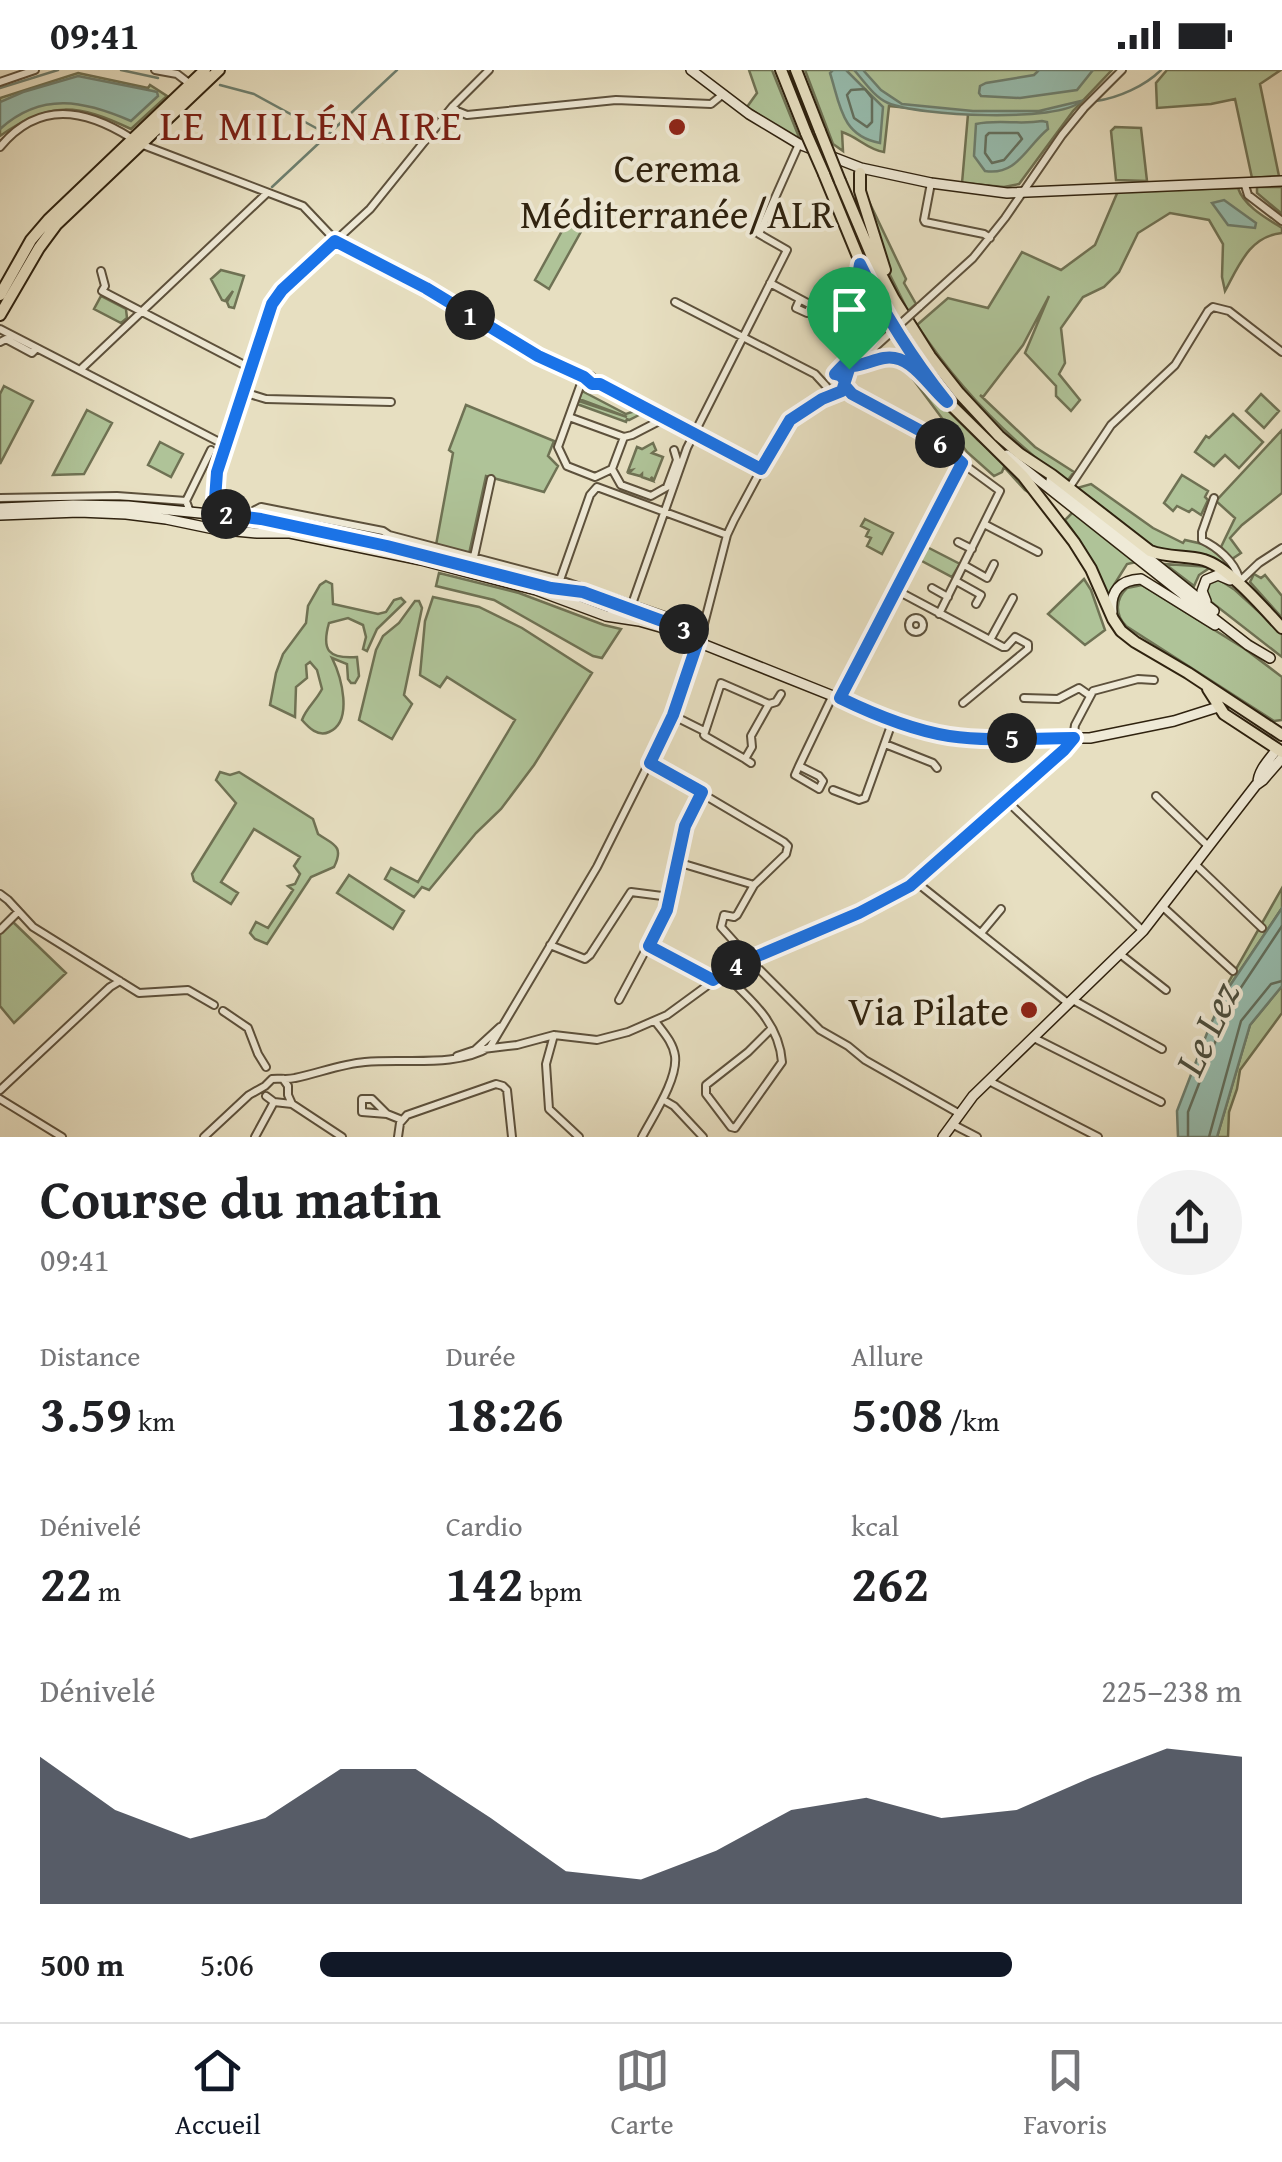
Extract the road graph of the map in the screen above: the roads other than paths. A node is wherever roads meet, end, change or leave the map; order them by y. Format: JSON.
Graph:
{"nodes":[{"id":1,"x":35,"y":70,"type":"edge"},
{"id":2,"x":155,"y":70,"type":"edge"},
{"id":3,"x":205,"y":70,"type":"edge"},
{"id":4,"x":219,"y":70,"type":"edge"},
{"id":5,"x":489,"y":70,"type":"edge"},
{"id":6,"x":691,"y":70,"type":"edge"},
{"id":7,"x":781,"y":70,"type":"edge"},
{"id":8,"x":796,"y":70,"type":"edge"},
{"id":9,"x":1122,"y":70,"type":"edge"},
{"id":10,"x":20,"y":72,"type":"edge"},
{"id":11,"x":0,"y":82,"type":"edge"},
{"id":12,"x":190,"y":84,"type":"junction"},
{"id":13,"x":722,"y":96,"type":"junction"},
{"id":14,"x":452,"y":106,"type":"junction"},
{"id":15,"x":136,"y":141,"type":"junction"},
{"id":16,"x":799,"y":144,"type":"junction"},
{"id":17,"x":0,"y":147,"type":"edge"},
{"id":18,"x":860,"y":170,"type":"junction"},
{"id":19,"x":1282,"y":181,"type":"edge"},
{"id":20,"x":931,"y":182,"type":"junction"},
{"id":21,"x":1244,"y":182,"type":"junction"},
{"id":22,"x":266,"y":192,"type":"junction"},
{"id":23,"x":1022,"y":192,"type":"junction"},
{"id":24,"x":1282,"y":221,"type":"edge"},
{"id":25,"x":990,"y":238,"type":"junction"},
{"id":26,"x":335,"y":241,"type":"junction"},
{"id":27,"x":860,"y":264,"type":"junction"},
{"id":28,"x":101,"y":271,"type":"dead end"},
{"id":29,"x":770,"y":283,"type":"junction"},
{"id":30,"x":0,"y":295,"type":"edge"},
{"id":31,"x":894,"y":299,"type":"junction"},
{"id":32,"x":800,"y":300,"type":"dead end"},
{"id":33,"x":675,"y":302,"type":"dead end"},
{"id":34,"x":142,"y":312,"type":"junction"},
{"id":35,"x":0,"y":315,"type":"edge"},
{"id":36,"x":0,"y":328,"type":"edge"},
{"id":37,"x":743,"y":337,"type":"junction"},
{"id":38,"x":0,"y":342,"type":"edge"},
{"id":39,"x":37,"y":348,"type":"junction"},
{"id":40,"x":1282,"y":352,"type":"edge"},
{"id":41,"x":250,"y":368,"type":"junction"},
{"id":42,"x":851,"y":368,"type":"junction"},
{"id":43,"x":80,"y":370,"type":"junction"},
{"id":44,"x":584,"y":377,"type":"junction"},
{"id":45,"x":836,"y":383,"type":"junction"},
{"id":46,"x":243,"y":392,"type":"junction"},
{"id":47,"x":391,"y":402,"type":"dead end"},
{"id":48,"x":947,"y":402,"type":"junction"},
{"id":49,"x":569,"y":417,"type":"junction"},
{"id":50,"x":665,"y":418,"type":"junction"},
{"id":51,"x":694,"y":433,"type":"junction"},
{"id":52,"x":624,"y":437,"type":"junction"},
{"id":53,"x":990,"y":443,"type":"junction"},
{"id":54,"x":226,"y":445,"type":"junction"},
{"id":55,"x":211,"y":450,"type":"dead end"},
{"id":56,"x":674,"y":450,"type":"dead end"},
{"id":57,"x":1020,"y":454,"type":"junction"},
{"id":58,"x":962,"y":463,"type":"junction"},
{"id":59,"x":612,"y":469,"type":"junction"},
{"id":60,"x":761,"y":469,"type":"junction"},
{"id":61,"x":491,"y":479,"type":"dead end"},
{"id":62,"x":1069,"y":488,"type":"junction"},
{"id":63,"x":0,"y":498,"type":"edge"},
{"id":64,"x":1214,"y":498,"type":"dead end"},
{"id":65,"x":186,"y":501,"type":"junction"},
{"id":66,"x":0,"y":512,"type":"edge"},
{"id":67,"x":190,"y":512,"type":"junction"},
{"id":68,"x":664,"y":512,"type":"junction"},
{"id":69,"x":214,"y":513,"type":"junction"},
{"id":70,"x":253,"y":518,"type":"junction"},
{"id":71,"x":984,"y":524,"type":"junction"},
{"id":72,"x":383,"y":531,"type":"junction"},
{"id":73,"x":727,"y":535,"type":"junction"},
{"id":74,"x":958,"y":542,"type":"dead end"},
{"id":75,"x":387,"y":546,"type":"junction"},
{"id":76,"x":1282,"y":548,"type":"edge"},
{"id":77,"x":972,"y":549,"type":"junction"},
{"id":78,"x":431,"y":551,"type":"junction"},
{"id":79,"x":1038,"y":552,"type":"dead end"},
{"id":80,"x":473,"y":561,"type":"junction"},
{"id":81,"x":994,"y":564,"type":"dead end"},
{"id":82,"x":964,"y":566,"type":"junction"},
{"id":83,"x":956,"y":581,"type":"junction"},
{"id":84,"x":1237,"y":584,"type":"junction"},
{"id":85,"x":562,"y":585,"type":"junction"},
{"id":86,"x":932,"y":588,"type":"dead end"},
{"id":87,"x":896,"y":590,"type":"junction"},
{"id":88,"x":948,"y":597,"type":"junction"},
{"id":89,"x":1012,"y":598,"type":"dead end"},
{"id":90,"x":976,"y":604,"type":"dead end"},
{"id":91,"x":926,"y":606,"type":"junction"},
{"id":92,"x":634,"y":607,"type":"junction"},
{"id":93,"x":1210,"y":608,"type":"junction"},
{"id":94,"x":940,"y":614,"type":"junction"},
{"id":95,"x":919,"y":619,"type":"dead end"},
{"id":96,"x":1113,"y":619,"type":"junction"},
{"id":97,"x":1282,"y":628,"type":"edge"},
{"id":98,"x":1232,"y":632,"type":"junction"},
{"id":99,"x":990,"y":640,"type":"junction"},
{"id":100,"x":698,"y":641,"type":"junction"},
{"id":101,"x":1270,"y":658,"type":"junction"},
{"id":102,"x":1282,"y":667,"type":"edge"},
{"id":103,"x":1154,"y":680,"type":"dead end"},
{"id":104,"x":1200,"y":682,"type":"junction"},
{"id":105,"x":781,"y":694,"type":"dead end"},
{"id":106,"x":1089,"y":695,"type":"junction"},
{"id":107,"x":836,"y":697,"type":"junction"},
{"id":108,"x":1024,"y":698,"type":"dead end"},
{"id":109,"x":963,"y":702,"type":"dead end"},
{"id":110,"x":768,"y":704,"type":"junction"},
{"id":111,"x":1238,"y":706,"type":"junction"},
{"id":112,"x":1218,"y":707,"type":"junction"},
{"id":113,"x":673,"y":715,"type":"junction"},
{"id":114,"x":893,"y":720,"type":"junction"},
{"id":115,"x":704,"y":730,"type":"junction"},
{"id":116,"x":1282,"y":735,"type":"edge"},
{"id":117,"x":1074,"y":738,"type":"junction"},
{"id":118,"x":884,"y":744,"type":"junction"},
{"id":119,"x":1281,"y":751,"type":"edge"},
{"id":120,"x":650,"y":763,"type":"junction"},
{"id":121,"x":798,"y":766,"type":"dead end"},
{"id":122,"x":937,"y":768,"type":"dead end"},
{"id":123,"x":833,"y":790,"type":"dead end"},
{"id":124,"x":702,"y":792,"type":"junction"},
{"id":125,"x":1156,"y":796,"type":"dead end"},
{"id":126,"x":1006,"y":800,"type":"junction"},
{"id":127,"x":1208,"y":846,"type":"junction"},
{"id":128,"x":677,"y":862,"type":"junction"},
{"id":129,"x":1194,"y":864,"type":"junction"},
{"id":130,"x":916,"y":882,"type":"junction"},
{"id":131,"x":754,"y":885,"type":"junction"},
{"id":132,"x":0,"y":894,"type":"edge"},
{"id":133,"x":670,"y":897,"type":"junction"},
{"id":134,"x":1163,"y":907,"type":"junction"},
{"id":135,"x":1001,"y":909,"type":"dead end"},
{"id":136,"x":18,"y":912,"type":"junction"},
{"id":137,"x":1262,"y":928,"type":"dead end"},
{"id":138,"x":0,"y":930,"type":"edge"},
{"id":139,"x":1143,"y":930,"type":"junction"},
{"id":140,"x":981,"y":933,"type":"junction"},
{"id":141,"x":550,"y":945,"type":"junction"},
{"id":142,"x":649,"y":946,"type":"junction"},
{"id":143,"x":1120,"y":954,"type":"junction"},
{"id":144,"x":752,"y":959,"type":"junction"},
{"id":145,"x":1233,"y":971,"type":"dead end"},
{"id":146,"x":723,"y":973,"type":"junction"},
{"id":147,"x":713,"y":980,"type":"junction"},
{"id":148,"x":120,"y":981,"type":"junction"},
{"id":149,"x":1166,"y":990,"type":"dead end"},
{"id":150,"x":619,"y":1000,"type":"dead end"},
{"id":151,"x":1071,"y":1002,"type":"junction"},
{"id":152,"x":214,"y":1005,"type":"dead end"},
{"id":153,"x":223,"y":1011,"type":"dead end"},
{"id":154,"x":655,"y":1022,"type":"junction"},
{"id":155,"x":504,"y":1023,"type":"junction"},
{"id":156,"x":771,"y":1029,"type":"junction"},
{"id":157,"x":554,"y":1035,"type":"junction"},
{"id":158,"x":498,"y":1036,"type":"junction"},
{"id":159,"x":1034,"y":1038,"type":"junction"},
{"id":160,"x":509,"y":1045,"type":"junction"},
{"id":161,"x":490,"y":1047,"type":"junction"},
{"id":162,"x":1162,"y":1049,"type":"dead end"},
{"id":163,"x":475,"y":1050,"type":"junction"},
{"id":164,"x":440,"y":1059,"type":"junction"},
{"id":165,"x":988,"y":1080,"type":"junction"},
{"id":166,"x":279,"y":1084,"type":"junction"},
{"id":167,"x":0,"y":1090,"type":"edge"},
{"id":168,"x":266,"y":1096,"type":"junction"},
{"id":169,"x":0,"y":1098,"type":"edge"},
{"id":170,"x":246,"y":1100,"type":"junction"},
{"id":171,"x":277,"y":1102,"type":"junction"},
{"id":172,"x":667,"y":1102,"type":"dead end"},
{"id":173,"x":1162,"y":1102,"type":"dead end"},
{"id":174,"x":292,"y":1104,"type":"junction"},
{"id":175,"x":386,"y":1114,"type":"dead end"},
{"id":176,"x":960,"y":1114,"type":"junction"},
{"id":177,"x":402,"y":1120,"type":"junction"},
{"id":178,"x":952,"y":1124,"type":"junction"},
{"id":179,"x":62,"y":1137,"type":"edge"},
{"id":180,"x":204,"y":1137,"type":"edge"},
{"id":181,"x":254,"y":1137,"type":"edge"},
{"id":182,"x":342,"y":1137,"type":"edge"},
{"id":183,"x":398,"y":1137,"type":"edge"},
{"id":184,"x":512,"y":1137,"type":"edge"},
{"id":185,"x":579,"y":1137,"type":"edge"},
{"id":186,"x":642,"y":1137,"type":"edge"},
{"id":187,"x":704,"y":1137,"type":"edge"},
{"id":188,"x":943,"y":1137,"type":"edge"},
{"id":189,"x":977,"y":1137,"type":"edge"},
{"id":190,"x":1098,"y":1137,"type":"edge"}],
"edges":[{"from":1,"to":10,"type":"street"},
{"from":2,"to":12,"type":"street"},
{"from":3,"to":12,"type":"main road"},
{"from":4,"to":15,"type":"main road"},
{"from":5,"to":14,"type":"street"},
{"from":6,"to":13,"type":"main road"},
{"from":7,"to":27,"type":"main road","bridge":true},
{"from":8,"to":31,"type":"main road","bridge":true},
{"from":9,"to":23,"type":"street"},
{"from":10,"to":11,"type":"street"},
{"from":12,"to":15,"type":"main road"},
{"from":13,"to":14,"type":"street"},
{"from":13,"to":16,"type":"main road"},
{"from":14,"to":26,"type":"street"},
{"from":15,"to":17,"type":"street"},
{"from":15,"to":22,"type":"street"},
{"from":15,"to":30,"type":"main road"},
{"from":15,"to":35,"type":"main road"},
{"from":16,"to":18,"type":"main road"},
{"from":16,"to":29,"type":"street"},
{"from":18,"to":20,"type":"main road"},
{"from":18,"to":31,"type":"main road"},
{"from":19,"to":21,"type":"main road"},
{"from":20,"to":23,"type":"main road"},
{"from":20,"to":25,"type":"street"},
{"from":21,"to":23,"type":"main road"},
{"from":21,"to":24,"type":"street"},
{"from":22,"to":26,"type":"street"},
{"from":22,"to":34,"type":"street"},
{"from":23,"to":25,"type":"street"},
{"from":25,"to":42,"type":"street","bridge":true},
{"from":26,"to":41,"type":"street"},
{"from":26,"to":44,"type":"street"},
{"from":27,"to":45,"type":"main road"},
{"from":27,"to":48,"type":"main road"},
{"from":28,"to":34,"type":"street"},
{"from":29,"to":32,"type":"street"},
{"from":29,"to":37,"type":"street"},
{"from":31,"to":57,"type":"main road"},
{"from":33,"to":37,"type":"street"},
{"from":34,"to":41,"type":"street"},
{"from":34,"to":43,"type":"street"},
{"from":36,"to":39,"type":"street"},
{"from":37,"to":45,"type":"street"},
{"from":37,"to":51,"type":"street"},
{"from":38,"to":39,"type":"street"},
{"from":39,"to":43,"type":"street"},
{"from":40,"to":62,"type":"street"},
{"from":41,"to":46,"type":"street"},
{"from":42,"to":45,"type":"street"},
{"from":42,"to":48,"type":"main road"},
{"from":43,"to":54,"type":"street"},
{"from":44,"to":49,"type":"street"},
{"from":44,"to":50,"type":"street"},
{"from":45,"to":58,"type":"street"},
{"from":45,"to":60,"type":"street"},
{"from":46,"to":47,"type":"street"},
{"from":46,"to":54,"type":"street"},
{"from":48,"to":53,"type":"main road"},
{"from":49,"to":52,"type":"street"},
{"from":49,"to":59,"type":"street"},
{"from":50,"to":51,"type":"street"},
{"from":50,"to":52,"type":"street"},
{"from":51,"to":60,"type":"street"},
{"from":51,"to":68,"type":"street"},
{"from":52,"to":59,"type":"street"},
{"from":53,"to":96,"type":"main road"},
{"from":53,"to":98,"type":"main road"},
{"from":54,"to":69,"type":"street"},
{"from":55,"to":65,"type":"street"},
{"from":56,"to":59,"type":"street"},
{"from":57,"to":62,"type":"main road"},
{"from":57,"to":93,"type":"main road"},
{"from":58,"to":71,"type":"street"},
{"from":58,"to":87,"type":"street"},
{"from":60,"to":73,"type":"street"},
{"from":61,"to":80,"type":"street"},
{"from":62,"to":84,"type":"main road"},
{"from":63,"to":65,"type":"street"},
{"from":64,"to":84,"type":"street"},
{"from":65,"to":67,"type":"street"},
{"from":66,"to":67,"type":"main road"},
{"from":66,"to":100,"type":"main road"},
{"from":67,"to":69,"type":"main road"},
{"from":68,"to":73,"type":"street"},
{"from":68,"to":85,"type":"street"},
{"from":68,"to":92,"type":"street"},
{"from":69,"to":70,"type":"main road"},
{"from":70,"to":72,"type":"street"},
{"from":70,"to":75,"type":"main road"},
{"from":71,"to":77,"type":"street"},
{"from":71,"to":79,"type":"street"},
{"from":72,"to":75,"type":"street"},
{"from":72,"to":78,"type":"street"},
{"from":73,"to":100,"type":"street"},
{"from":74,"to":77,"type":"street"},
{"from":75,"to":78,"type":"main road"},
{"from":76,"to":84,"type":"street"},
{"from":77,"to":82,"type":"street"},
{"from":78,"to":80,"type":"main road"},
{"from":80,"to":85,"type":"street"},
{"from":80,"to":85,"type":"main road"},
{"from":81,"to":82,"type":"street"},
{"from":82,"to":83,"type":"street"},
{"from":83,"to":88,"type":"street"},
{"from":83,"to":90,"type":"street"},
{"from":84,"to":93,"type":"main road"},
{"from":84,"to":97,"type":"main road"},
{"from":85,"to":92,"type":"main road"},
{"from":86,"to":88,"type":"street"},
{"from":87,"to":91,"type":"street"},
{"from":87,"to":107,"type":"street"},
{"from":88,"to":94,"type":"street"},
{"from":89,"to":99,"type":"street"},
{"from":91,"to":94,"type":"street"},
{"from":91,"to":95,"type":"street"},
{"from":92,"to":100,"type":"main road"},
{"from":93,"to":101,"type":"main road"},
{"from":94,"to":99,"type":"street"},
{"from":96,"to":98,"type":"main road"},
{"from":96,"to":104,"type":"main road"},
{"from":98,"to":101,"type":"main road"},
{"from":99,"to":109,"type":"street"},
{"from":100,"to":107,"type":"main road"},
{"from":100,"to":113,"type":"street"},
{"from":101,"to":102,"type":"main road"},
{"from":103,"to":106,"type":"street"},
{"from":104,"to":111,"type":"main road"},
{"from":104,"to":112,"type":"main road"},
{"from":105,"to":110,"type":"street"},
{"from":106,"to":108,"type":"street"},
{"from":106,"to":117,"type":"street"},
{"from":107,"to":114,"type":"main road"},
{"from":107,"to":121,"type":"street"},
{"from":110,"to":115,"type":"street"},
{"from":110,"to":115,"type":"street"},
{"from":111,"to":112,"type":"main road"},
{"from":111,"to":116,"type":"main road"},
{"from":112,"to":117,"type":"main road"},
{"from":112,"to":119,"type":"main road"},
{"from":113,"to":115,"type":"street"},
{"from":113,"to":120,"type":"street"},
{"from":114,"to":117,"type":"main road"},
{"from":114,"to":118,"type":"street"},
{"from":117,"to":126,"type":"street"},
{"from":118,"to":122,"type":"street"},
{"from":118,"to":123,"type":"street"},
{"from":119,"to":127,"type":"main road"},
{"from":120,"to":124,"type":"street"},
{"from":120,"to":141,"type":"street"},
{"from":124,"to":128,"type":"street"},
{"from":124,"to":131,"type":"street"},
{"from":125,"to":127,"type":"street"},
{"from":126,"to":130,"type":"street"},
{"from":126,"to":139,"type":"street"},
{"from":127,"to":129,"type":"main road"},
{"from":128,"to":131,"type":"street"},
{"from":128,"to":133,"type":"street"},
{"from":129,"to":134,"type":"main road"},
{"from":129,"to":137,"type":"street"},
{"from":130,"to":140,"type":"street"},
{"from":130,"to":144,"type":"street"},
{"from":131,"to":144,"type":"street"},
{"from":132,"to":136,"type":"street"},
{"from":133,"to":141,"type":"street"},
{"from":133,"to":142,"type":"street"},
{"from":134,"to":139,"type":"main road"},
{"from":134,"to":145,"type":"street"},
{"from":135,"to":140,"type":"street"},
{"from":136,"to":138,"type":"street"},
{"from":136,"to":148,"type":"street"},
{"from":139,"to":143,"type":"main road"},
{"from":140,"to":151,"type":"street"},
{"from":141,"to":155,"type":"street"},
{"from":142,"to":147,"type":"street"},
{"from":142,"to":150,"type":"street"},
{"from":143,"to":149,"type":"street"},
{"from":143,"to":151,"type":"main road"},
{"from":144,"to":146,"type":"street"},
{"from":144,"to":176,"type":"street"},
{"from":146,"to":147,"type":"street"},
{"from":146,"to":156,"type":"street"},
{"from":147,"to":154,"type":"street"},
{"from":148,"to":152,"type":"street"},
{"from":148,"to":167,"type":"street"},
{"from":151,"to":159,"type":"main road"},
{"from":151,"to":162,"type":"street"},
{"from":153,"to":166,"type":"street"},
{"from":154,"to":157,"type":"street"},
{"from":154,"to":186,"type":"street"},
{"from":155,"to":158,"type":"street"},
{"from":155,"to":163,"type":"street"},
{"from":156,"to":156,"type":"street"},
{"from":157,"to":160,"type":"street"},
{"from":157,"to":185,"type":"street"},
{"from":158,"to":160,"type":"street"},
{"from":158,"to":161,"type":"street"},
{"from":159,"to":165,"type":"main road"},
{"from":159,"to":173,"type":"street"},
{"from":160,"to":161,"type":"street"},
{"from":161,"to":163,"type":"street"},
{"from":161,"to":164,"type":"street"},
{"from":163,"to":164,"type":"street"},
{"from":164,"to":166,"type":"street"},
{"from":165,"to":176,"type":"main road"},
{"from":165,"to":190,"type":"street"},
{"from":166,"to":168,"type":"street"},
{"from":166,"to":170,"type":"street"},
{"from":166,"to":171,"type":"street"},
{"from":166,"to":174,"type":"street"},
{"from":168,"to":170,"type":"street"},
{"from":168,"to":171,"type":"street"},
{"from":169,"to":179,"type":"street"},
{"from":170,"to":180,"type":"street"},
{"from":171,"to":174,"type":"street"},
{"from":171,"to":181,"type":"street"},
{"from":172,"to":187,"type":"street"},
{"from":174,"to":182,"type":"street"},
{"from":175,"to":177,"type":"street"},
{"from":176,"to":178,"type":"main road"},
{"from":177,"to":183,"type":"street"},
{"from":177,"to":184,"type":"street"},
{"from":178,"to":188,"type":"main road"},
{"from":178,"to":189,"type":"street"}]}
